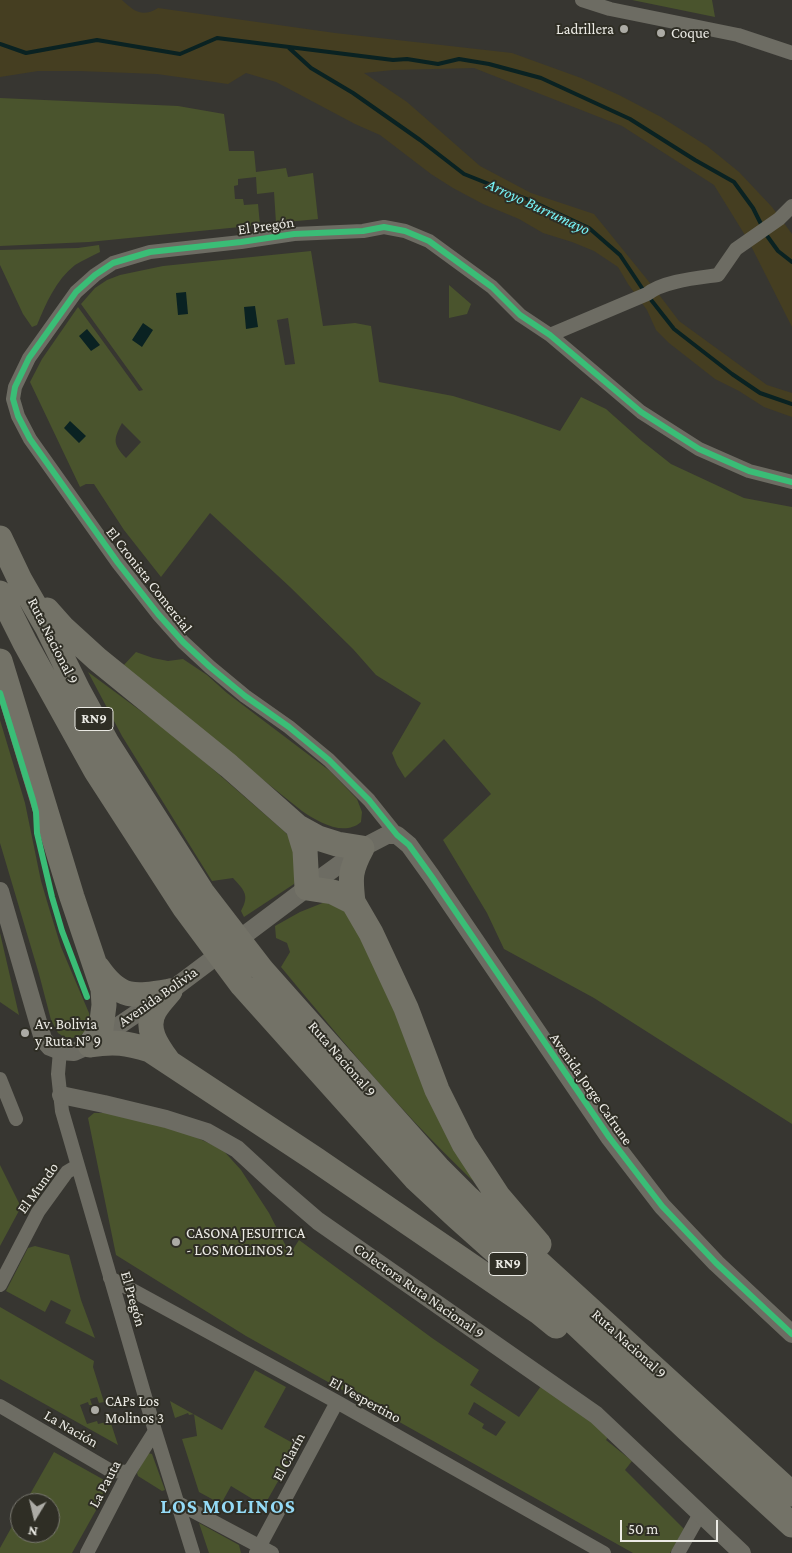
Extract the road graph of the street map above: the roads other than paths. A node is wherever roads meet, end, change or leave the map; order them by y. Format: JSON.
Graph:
{"nodes":[{"id":1,"x":582,"y":0,"type":"edge"},
{"id":2,"x":792,"y":53,"type":"edge"},
{"id":3,"x":792,"y":206,"type":"edge"},
{"id":4,"x":550,"y":335,"type":"junction"},
{"id":5,"x":15,"y":388,"type":"joint"},
{"id":6,"x":792,"y":482,"type":"edge"},
{"id":7,"x":0,"y":538,"type":"edge"},
{"id":8,"x":10,"y":586,"type":"edge"},
{"id":9,"x":0,"y":661,"type":"edge"},
{"id":10,"x":298,"y":827,"type":"junction"},
{"id":11,"x":397,"y":836,"type":"junction"},
{"id":12,"x":362,"y":848,"type":"junction"},
{"id":13,"x":307,"y":888,"type":"junction"},
{"id":14,"x":0,"y":890,"type":"edge"},
{"id":15,"x":193,"y":900,"type":"junction"},
{"id":16,"x":354,"y":902,"type":"junction"},
{"id":17,"x":94,"y":962,"type":"junction"},
{"id":18,"x":170,"y":991,"type":"junction"},
{"id":19,"x":90,"y":1045,"type":"junction"},
{"id":20,"x":60,"y":1051,"type":"junction"},
{"id":21,"x":168,"y":1061,"type":"junction"},
{"id":22,"x":0,"y":1079,"type":"edge"},
{"id":23,"x":61,"y":1095,"type":"junction"},
{"id":24,"x":16,"y":1119,"type":"dead end"},
{"id":25,"x":77,"y":1166,"type":"junction"},
{"id":26,"x":110,"y":1278,"type":"junction"},
{"id":27,"x":0,"y":1285,"type":"edge"},
{"id":28,"x":792,"y":1334,"type":"edge"},
{"id":29,"x":654,"y":1367,"type":"junction"},
{"id":30,"x":337,"y":1402,"type":"junction"},
{"id":31,"x":0,"y":1406,"type":"edge"},
{"id":32,"x":687,"y":1429,"type":"junction"},
{"id":33,"x":155,"y":1431,"type":"junction"},
{"id":34,"x":129,"y":1472,"type":"junction"},
{"id":35,"x":792,"y":1494,"type":"edge"},
{"id":36,"x":178,"y":1503,"type":"junction"},
{"id":37,"x":700,"y":1514,"type":"junction"},
{"id":38,"x":792,"y":1524,"type":"edge"},
{"id":39,"x":263,"y":1551,"type":"edge"},
{"id":40,"x":87,"y":1553,"type":"edge"},
{"id":41,"x":193,"y":1553,"type":"edge"},
{"id":42,"x":604,"y":1553,"type":"edge"},
{"id":43,"x":678,"y":1553,"type":"edge"},
{"id":44,"x":742,"y":1553,"type":"edge"}],
"edges":[{"from":1,"to":2,"type":"street"},
{"from":3,"to":4,"type":"street"},
{"from":4,"to":5,"type":"street","name":"El Pregón"},
{"from":4,"to":6,"type":"street","name":"El Pregón"},
{"from":5,"to":11,"type":"street","name":"El Cronista Comercial"},
{"from":7,"to":8,"type":"highway","name":"Ruta Nacional 9","number":"RN9"},
{"from":8,"to":10,"type":"highway"},
{"from":8,"to":15,"type":"highway","name":"Ruta Nacional 9","number":"RN9"},
{"from":9,"to":17,"type":"highway"},
{"from":10,"to":12,"type":"highway"},
{"from":10,"to":13,"type":"highway"},
{"from":11,"to":12,"type":"street","name":"Avenida Bolivia"},
{"from":11,"to":28,"type":"street","name":"Avenida Jorge Cafrune"},
{"from":12,"to":13,"type":"street","name":"Avenida Bolivia"},
{"from":12,"to":16,"type":"highway"},
{"from":13,"to":16,"type":"highway"},
{"from":13,"to":18,"type":"street","name":"Avenida Bolivia"},
{"from":14,"to":20,"type":"street"},
{"from":15,"to":29,"type":"highway","name":"Ruta Nacional 9","number":"RN9"},
{"from":15,"to":32,"type":"highway","name":"Ruta Nacional 9","number":"RN9"},
{"from":16,"to":29,"type":"highway"},
{"from":17,"to":18,"type":"highway"},
{"from":17,"to":19,"type":"highway"},
{"from":18,"to":19,"type":"street","name":"Avenida Bolivia"},
{"from":18,"to":21,"type":"highway"},
{"from":19,"to":20,"type":"street","name":"Avenida Bolivia"},
{"from":19,"to":21,"type":"highway"},
{"from":20,"to":23,"type":"street","name":"El Pregón"},
{"from":21,"to":32,"type":"highway"},
{"from":22,"to":24,"type":"street"},
{"from":23,"to":25,"type":"street","name":"El Pregón"},
{"from":23,"to":37,"type":"street","name":"Colectora Ruta Nacional 9"},
{"from":25,"to":26,"type":"street","name":"El Pregón"},
{"from":25,"to":27,"type":"street","name":"El Mundo"},
{"from":26,"to":30,"type":"street","name":"El Vespertino"},
{"from":26,"to":33,"type":"street","name":"El Pregón"},
{"from":29,"to":35,"type":"highway","name":"Ruta Nacional 9","number":"RN9"},
{"from":30,"to":39,"type":"street","name":"El Clarín"},
{"from":30,"to":42,"type":"street","name":"El Vespertino"},
{"from":31,"to":34,"type":"street","name":"La Nación"},
{"from":32,"to":38,"type":"highway","name":"Ruta Nacional 9","number":"RN9"},
{"from":33,"to":34,"type":"street","name":"La Pauta"},
{"from":33,"to":36,"type":"street","name":"El Pregón"},
{"from":34,"to":40,"type":"street","name":"La Pauta"},
{"from":36,"to":39,"type":"street"},
{"from":36,"to":41,"type":"street","name":"El Pregón"},
{"from":37,"to":43,"type":"street"},
{"from":37,"to":44,"type":"street","name":"Colectora Ruta Nacional 9"}]}
